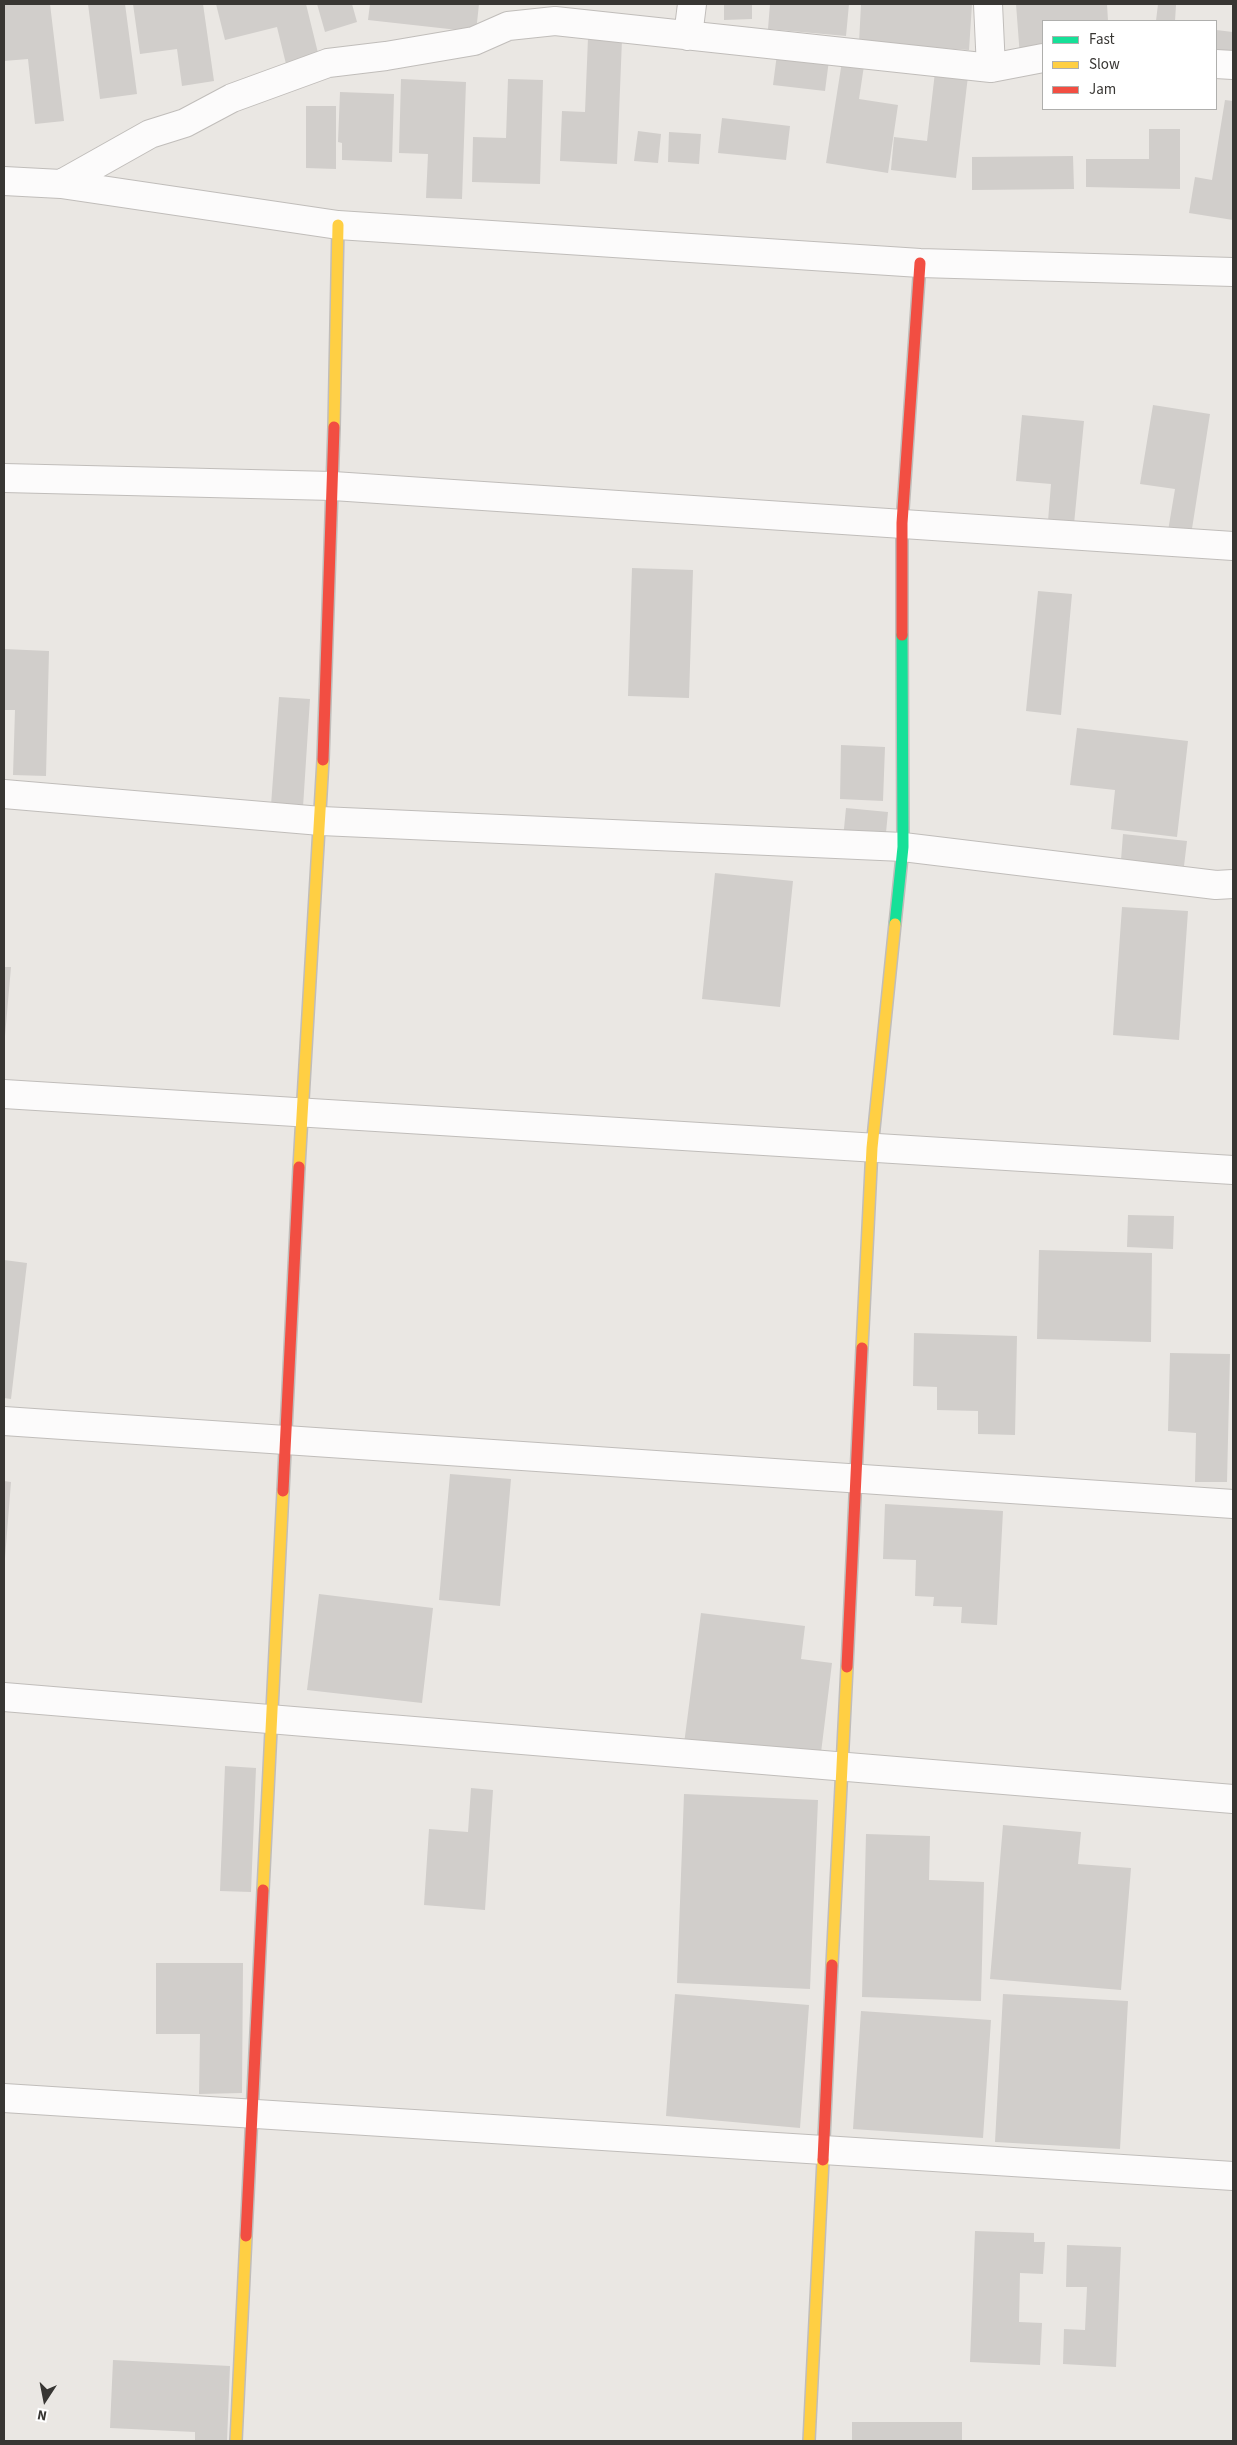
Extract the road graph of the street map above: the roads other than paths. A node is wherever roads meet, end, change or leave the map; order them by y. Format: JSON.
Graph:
{"nodes":[{"id":1,"x":692,"y":4,"type":"edge"},
{"id":2,"x":988,"y":4,"type":"edge"},
{"id":3,"x":507,"y":15,"type":"edge"},
{"id":4,"x":688,"y":36,"type":"junction"},
{"id":5,"x":1042,"y":58,"type":"edge"},
{"id":6,"x":1217,"y":64,"type":"edge"},
{"id":7,"x":1233,"y":64,"type":"edge"},
{"id":8,"x":991,"y":68,"type":"junction"},
{"id":9,"x":4,"y":181,"type":"edge"},
{"id":10,"x":61,"y":184,"type":"junction"},
{"id":11,"x":338,"y":225,"type":"junction"},
{"id":12,"x":920,"y":263,"type":"junction"},
{"id":13,"x":1233,"y":272,"type":"edge"},
{"id":14,"x":4,"y":478,"type":"edge"},
{"id":15,"x":333,"y":486,"type":"junction"},
{"id":16,"x":902,"y":524,"type":"junction"},
{"id":17,"x":1233,"y":546,"type":"edge"},
{"id":18,"x":4,"y":794,"type":"edge"},
{"id":19,"x":321,"y":821,"type":"junction"},
{"id":20,"x":903,"y":847,"type":"junction"},
{"id":21,"x":1233,"y":884,"type":"edge"},
{"id":22,"x":4,"y":1094,"type":"edge"},
{"id":23,"x":302,"y":1113,"type":"junction"},
{"id":24,"x":872,"y":1148,"type":"junction"},
{"id":25,"x":1233,"y":1170,"type":"edge"},
{"id":26,"x":4,"y":1421,"type":"edge"},
{"id":27,"x":286,"y":1440,"type":"junction"},
{"id":28,"x":856,"y":1479,"type":"junction"},
{"id":29,"x":1233,"y":1504,"type":"edge"},
{"id":30,"x":4,"y":1696,"type":"edge"},
{"id":31,"x":272,"y":1719,"type":"junction"},
{"id":32,"x":842,"y":1766,"type":"junction"},
{"id":33,"x":1233,"y":1799,"type":"edge"},
{"id":34,"x":4,"y":2098,"type":"edge"},
{"id":35,"x":252,"y":2114,"type":"junction"},
{"id":36,"x":823,"y":2150,"type":"junction"},
{"id":37,"x":1233,"y":2176,"type":"edge"},
{"id":38,"x":236,"y":2441,"type":"edge"},
{"id":39,"x":809,"y":2441,"type":"edge"}],
"edges":[{"from":1,"to":4,"type":"street"},
{"from":2,"to":8,"type":"street"},
{"from":3,"to":4,"type":"street"},
{"from":3,"to":10,"type":"street"},
{"from":4,"to":8,"type":"street"},
{"from":5,"to":8,"type":"street"},
{"from":6,"to":7,"type":"street"},
{"from":9,"to":10,"type":"street"},
{"from":10,"to":11,"type":"street"},
{"from":11,"to":12,"type":"street"},
{"from":11,"to":15,"type":"street"},
{"from":12,"to":13,"type":"street"},
{"from":12,"to":16,"type":"street"},
{"from":14,"to":15,"type":"street"},
{"from":15,"to":16,"type":"street"},
{"from":15,"to":19,"type":"street"},
{"from":16,"to":17,"type":"street"},
{"from":16,"to":20,"type":"street"},
{"from":18,"to":19,"type":"street"},
{"from":19,"to":20,"type":"street"},
{"from":19,"to":23,"type":"street"},
{"from":20,"to":21,"type":"street"},
{"from":20,"to":24,"type":"street"},
{"from":22,"to":23,"type":"street"},
{"from":23,"to":24,"type":"street"},
{"from":23,"to":27,"type":"street"},
{"from":24,"to":25,"type":"street"},
{"from":24,"to":28,"type":"street"},
{"from":26,"to":27,"type":"street"},
{"from":27,"to":28,"type":"street"},
{"from":27,"to":31,"type":"street"},
{"from":28,"to":29,"type":"street"},
{"from":28,"to":32,"type":"street"},
{"from":30,"to":31,"type":"street"},
{"from":31,"to":32,"type":"street"},
{"from":31,"to":35,"type":"street"},
{"from":32,"to":33,"type":"street"},
{"from":32,"to":36,"type":"street"},
{"from":34,"to":35,"type":"street"},
{"from":35,"to":36,"type":"street"},
{"from":35,"to":38,"type":"street"},
{"from":36,"to":37,"type":"street"},
{"from":36,"to":39,"type":"street"}]}
